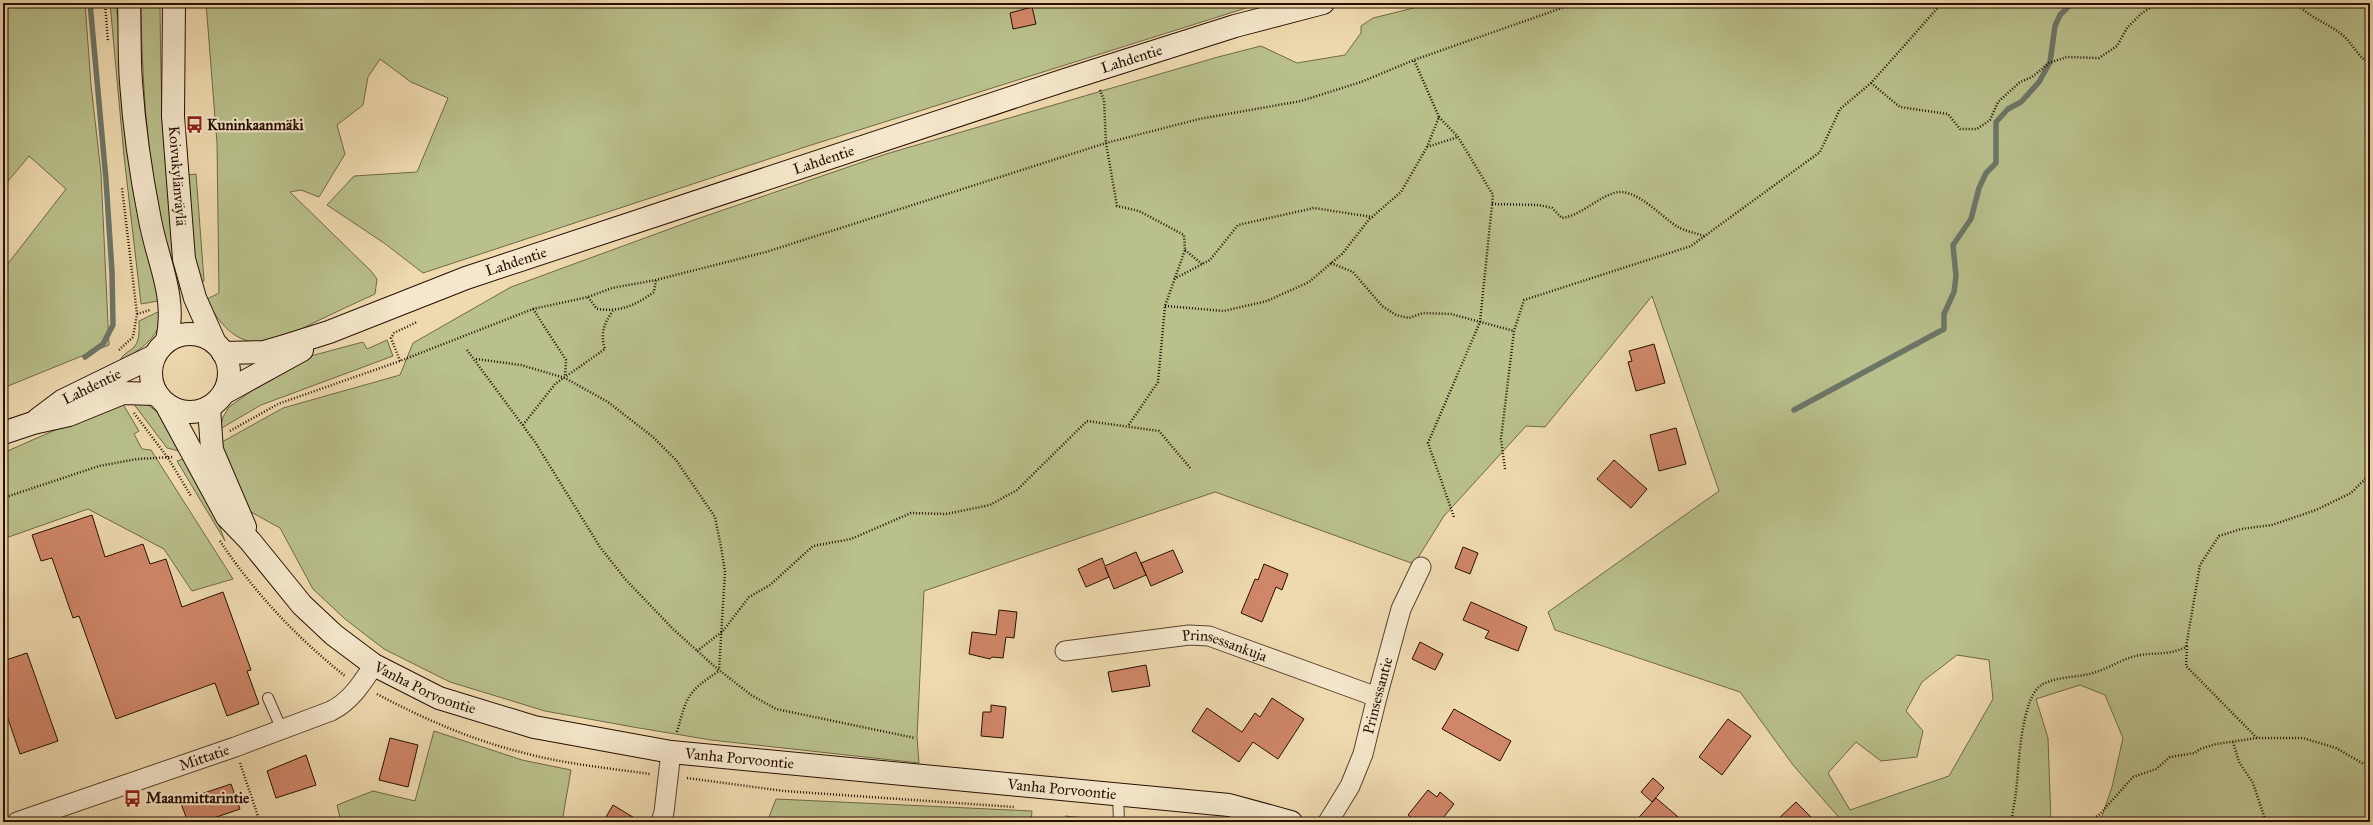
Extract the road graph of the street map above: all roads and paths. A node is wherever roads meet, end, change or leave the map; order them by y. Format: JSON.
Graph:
{"nodes":[{"id":1,"x":105,"y":3,"type":"edge"},
{"id":2,"x":129,"y":3,"type":"edge"},
{"id":3,"x":174,"y":3,"type":"edge"},
{"id":4,"x":1323,"y":3,"type":"edge"},
{"id":5,"x":1576,"y":3,"type":"edge"},
{"id":6,"x":1942,"y":3,"type":"edge"},
{"id":7,"x":2158,"y":3,"type":"edge"},
{"id":8,"x":2297,"y":3,"type":"edge"},
{"id":9,"x":106,"y":16,"type":"dead end"},
{"id":10,"x":1414,"y":60,"type":"junction"},
{"id":11,"x":2370,"y":64,"type":"edge"},
{"id":12,"x":1094,"y":71,"type":"junction"},
{"id":13,"x":1871,"y":83,"type":"junction"},
{"id":14,"x":1439,"y":117,"type":"junction"},
{"id":15,"x":1458,"y":137,"type":"junction"},
{"id":16,"x":1106,"y":143,"type":"junction"},
{"id":17,"x":1427,"y":147,"type":"junction"},
{"id":18,"x":1492,"y":204,"type":"junction"},
{"id":19,"x":1372,"y":217,"type":"junction"},
{"id":20,"x":1704,"y":236,"type":"junction"},
{"id":21,"x":1185,"y":250,"type":"junction"},
{"id":22,"x":1331,"y":263,"type":"junction"},
{"id":23,"x":1202,"y":264,"type":"junction"},
{"id":24,"x":1174,"y":279,"type":"junction"},
{"id":25,"x":656,"y":280,"type":"junction"},
{"id":26,"x":588,"y":297,"type":"junction"},
{"id":27,"x":1165,"y":306,"type":"junction"},
{"id":28,"x":533,"y":309,"type":"junction"},
{"id":29,"x":613,"y":311,"type":"junction"},
{"id":30,"x":137,"y":314,"type":"dead end"},
{"id":31,"x":417,"y":322,"type":"dead end"},
{"id":32,"x":1480,"y":322,"type":"junction"},
{"id":33,"x":1514,"y":331,"type":"junction"},
{"id":34,"x":329,"y":332,"type":"junction"},
{"id":35,"x":161,"y":348,"type":"junction"},
{"id":36,"x":219,"y":348,"type":"junction"},
{"id":37,"x":467,"y":350,"type":"dead end"},
{"id":38,"x":118,"y":351,"type":"dead end"},
{"id":39,"x":475,"y":359,"type":"junction"},
{"id":40,"x":400,"y":361,"type":"junction"},
{"id":41,"x":565,"y":378,"type":"junction"},
{"id":42,"x":161,"y":400,"type":"junction"},
{"id":43,"x":216,"y":401,"type":"junction"},
{"id":44,"x":132,"y":410,"type":"dead end"},
{"id":45,"x":33,"y":422,"type":"junction"},
{"id":46,"x":523,"y":425,"type":"junction"},
{"id":47,"x":1128,"y":426,"type":"junction"},
{"id":48,"x":227,"y":433,"type":"dead end"},
{"id":49,"x":3,"y":434,"type":"edge"},
{"id":50,"x":179,"y":455,"type":"dead end"},
{"id":51,"x":168,"y":458,"type":"junction"},
{"id":52,"x":1191,"y":469,"type":"dead end"},
{"id":53,"x":1505,"y":469,"type":"dead end"},
{"id":54,"x":2370,"y":474,"type":"edge"},
{"id":55,"x":3,"y":498,"type":"edge"},
{"id":56,"x":1454,"y":516,"type":"dead end"},
{"id":57,"x":250,"y":541,"type":"junction"},
{"id":58,"x":1421,"y":567,"type":"dead end"},
{"id":59,"x":723,"y":631,"type":"junction"},
{"id":60,"x":2187,"y":642,"type":"junction"},
{"id":61,"x":1065,"y":650,"type":"dead end"},
{"id":62,"x":697,"y":651,"type":"junction"},
{"id":63,"x":374,"y":665,"type":"junction"},
{"id":64,"x":719,"y":670,"type":"junction"},
{"id":65,"x":372,"y":692,"type":"dead end"},
{"id":66,"x":1377,"y":697,"type":"junction"},
{"id":67,"x":268,"y":698,"type":"dead end"},
{"id":68,"x":282,"y":730,"type":"junction"},
{"id":69,"x":915,"y":738,"type":"dead end"},
{"id":70,"x":2257,"y":738,"type":"junction"},
{"id":71,"x":2233,"y":742,"type":"junction"},
{"id":72,"x":235,"y":747,"type":"junction"},
{"id":73,"x":671,"y":752,"type":"junction"},
{"id":74,"x":2370,"y":763,"type":"edge"},
{"id":75,"x":656,"y":775,"type":"dead end"},
{"id":76,"x":684,"y":778,"type":"dead end"},
{"id":77,"x":1118,"y":793,"type":"junction"},
{"id":78,"x":1018,"y":807,"type":"dead end"},
{"id":79,"x":2012,"y":821,"type":"edge"},
{"id":80,"x":17,"y":822,"type":"edge"},
{"id":81,"x":260,"y":822,"type":"edge"},
{"id":82,"x":661,"y":822,"type":"edge"},
{"id":83,"x":1119,"y":822,"type":"edge"},
{"id":84,"x":1292,"y":822,"type":"edge"},
{"id":85,"x":1328,"y":822,"type":"edge"},
{"id":86,"x":2008,"y":822,"type":"edge"},
{"id":87,"x":2089,"y":822,"type":"edge"},
{"id":88,"x":2266,"y":822,"type":"edge"}],
"edges":[{"from":1,"to":9,"type":"path"},
{"from":2,"to":35,"type":"main road","name":"Koivukylänväylä"},
{"from":3,"to":36,"type":"main road","name":"Koivukylänväylä"},
{"from":4,"to":12,"type":"main road","name":"Lahdentie"},
{"from":5,"to":10,"type":"path"},
{"from":6,"to":13,"type":"path"},
{"from":7,"to":13,"type":"path"},
{"from":8,"to":11,"type":"path"},
{"from":10,"to":14,"type":"path"},
{"from":10,"to":16,"type":"path"},
{"from":12,"to":16,"type":"path"},
{"from":12,"to":34,"type":"main road","name":"Lahdentie"},
{"from":13,"to":20,"type":"path"},
{"from":14,"to":15,"type":"path"},
{"from":14,"to":17,"type":"path"},
{"from":15,"to":17,"type":"path"},
{"from":15,"to":18,"type":"path"},
{"from":16,"to":21,"type":"path"},
{"from":16,"to":25,"type":"path"},
{"from":17,"to":19,"type":"path"},
{"from":18,"to":20,"type":"path"},
{"from":18,"to":32,"type":"path"},
{"from":19,"to":22,"type":"path"},
{"from":19,"to":23,"type":"path"},
{"from":20,"to":33,"type":"path"},
{"from":21,"to":23,"type":"path"},
{"from":21,"to":24,"type":"path"},
{"from":22,"to":27,"type":"path"},
{"from":22,"to":32,"type":"path"},
{"from":23,"to":24,"type":"path"},
{"from":24,"to":27,"type":"path"},
{"from":25,"to":26,"type":"path"},
{"from":25,"to":29,"type":"path"},
{"from":26,"to":28,"type":"path"},
{"from":26,"to":29,"type":"path"},
{"from":27,"to":47,"type":"path"},
{"from":28,"to":40,"type":"path"},
{"from":28,"to":41,"type":"path"},
{"from":29,"to":41,"type":"path"},
{"from":30,"to":38,"type":"path"},
{"from":31,"to":40,"type":"path"},
{"from":32,"to":33,"type":"path"},
{"from":32,"to":56,"type":"path"},
{"from":33,"to":53,"type":"path"},
{"from":34,"to":36,"type":"main road","name":"Lahdentie"},
{"from":34,"to":43,"type":"main road","name":"Lahdentie"},
{"from":35,"to":36,"type":"main road"},
{"from":35,"to":42,"type":"main road"},
{"from":35,"to":45,"type":"main road","name":"Lahdentie"},
{"from":36,"to":43,"type":"main road"},
{"from":37,"to":39,"type":"path"},
{"from":39,"to":41,"type":"path"},
{"from":39,"to":46,"type":"path"},
{"from":40,"to":48,"type":"path"},
{"from":41,"to":46,"type":"path"},
{"from":41,"to":59,"type":"path"},
{"from":42,"to":43,"type":"main road"},
{"from":42,"to":45,"type":"main road","name":"Lahdentie"},
{"from":42,"to":57,"type":"main road","name":"Vanha Porvoontie"},
{"from":43,"to":57,"type":"main road","name":"Vanha Porvoontie"},
{"from":44,"to":51,"type":"path"},
{"from":45,"to":49,"type":"main road","name":"Lahdentie"},
{"from":46,"to":62,"type":"path"},
{"from":47,"to":52,"type":"path"},
{"from":47,"to":59,"type":"path"},
{"from":50,"to":51,"type":"path"},
{"from":51,"to":55,"type":"path"},
{"from":54,"to":60,"type":"path"},
{"from":57,"to":63,"type":"main road","name":"Vanha Porvoontie"},
{"from":58,"to":66,"type":"street","name":"Prinsessantie"},
{"from":59,"to":62,"type":"path"},
{"from":59,"to":64,"type":"path"},
{"from":60,"to":70,"type":"path"},
{"from":60,"to":79,"type":"path"},
{"from":61,"to":66,"type":"street","name":"Prinsessankuja"},
{"from":62,"to":64,"type":"path"},
{"from":63,"to":68,"type":"street","name":"Mittatie"},
{"from":63,"to":73,"type":"main road","name":"Vanha Porvoontie"},
{"from":64,"to":69,"type":"path"},
{"from":64,"to":73,"type":"path"},
{"from":65,"to":75,"type":"path"},
{"from":66,"to":85,"type":"street","name":"Prinsessantie"},
{"from":67,"to":68,"type":"lane"},
{"from":68,"to":72,"type":"street","name":"Mittatie"},
{"from":70,"to":71,"type":"path"},
{"from":70,"to":74,"type":"path"},
{"from":71,"to":87,"type":"path"},
{"from":71,"to":88,"type":"path"},
{"from":72,"to":80,"type":"street","name":"Mittatie"},
{"from":72,"to":81,"type":"path"},
{"from":73,"to":77,"type":"main road","name":"Vanha Porvoontie"},
{"from":73,"to":82,"type":"street"},
{"from":76,"to":78,"type":"path"},
{"from":77,"to":83,"type":"lane"},
{"from":77,"to":84,"type":"main road","name":"Vanha Porvoontie"},
{"from":79,"to":86,"type":"path"}]}
